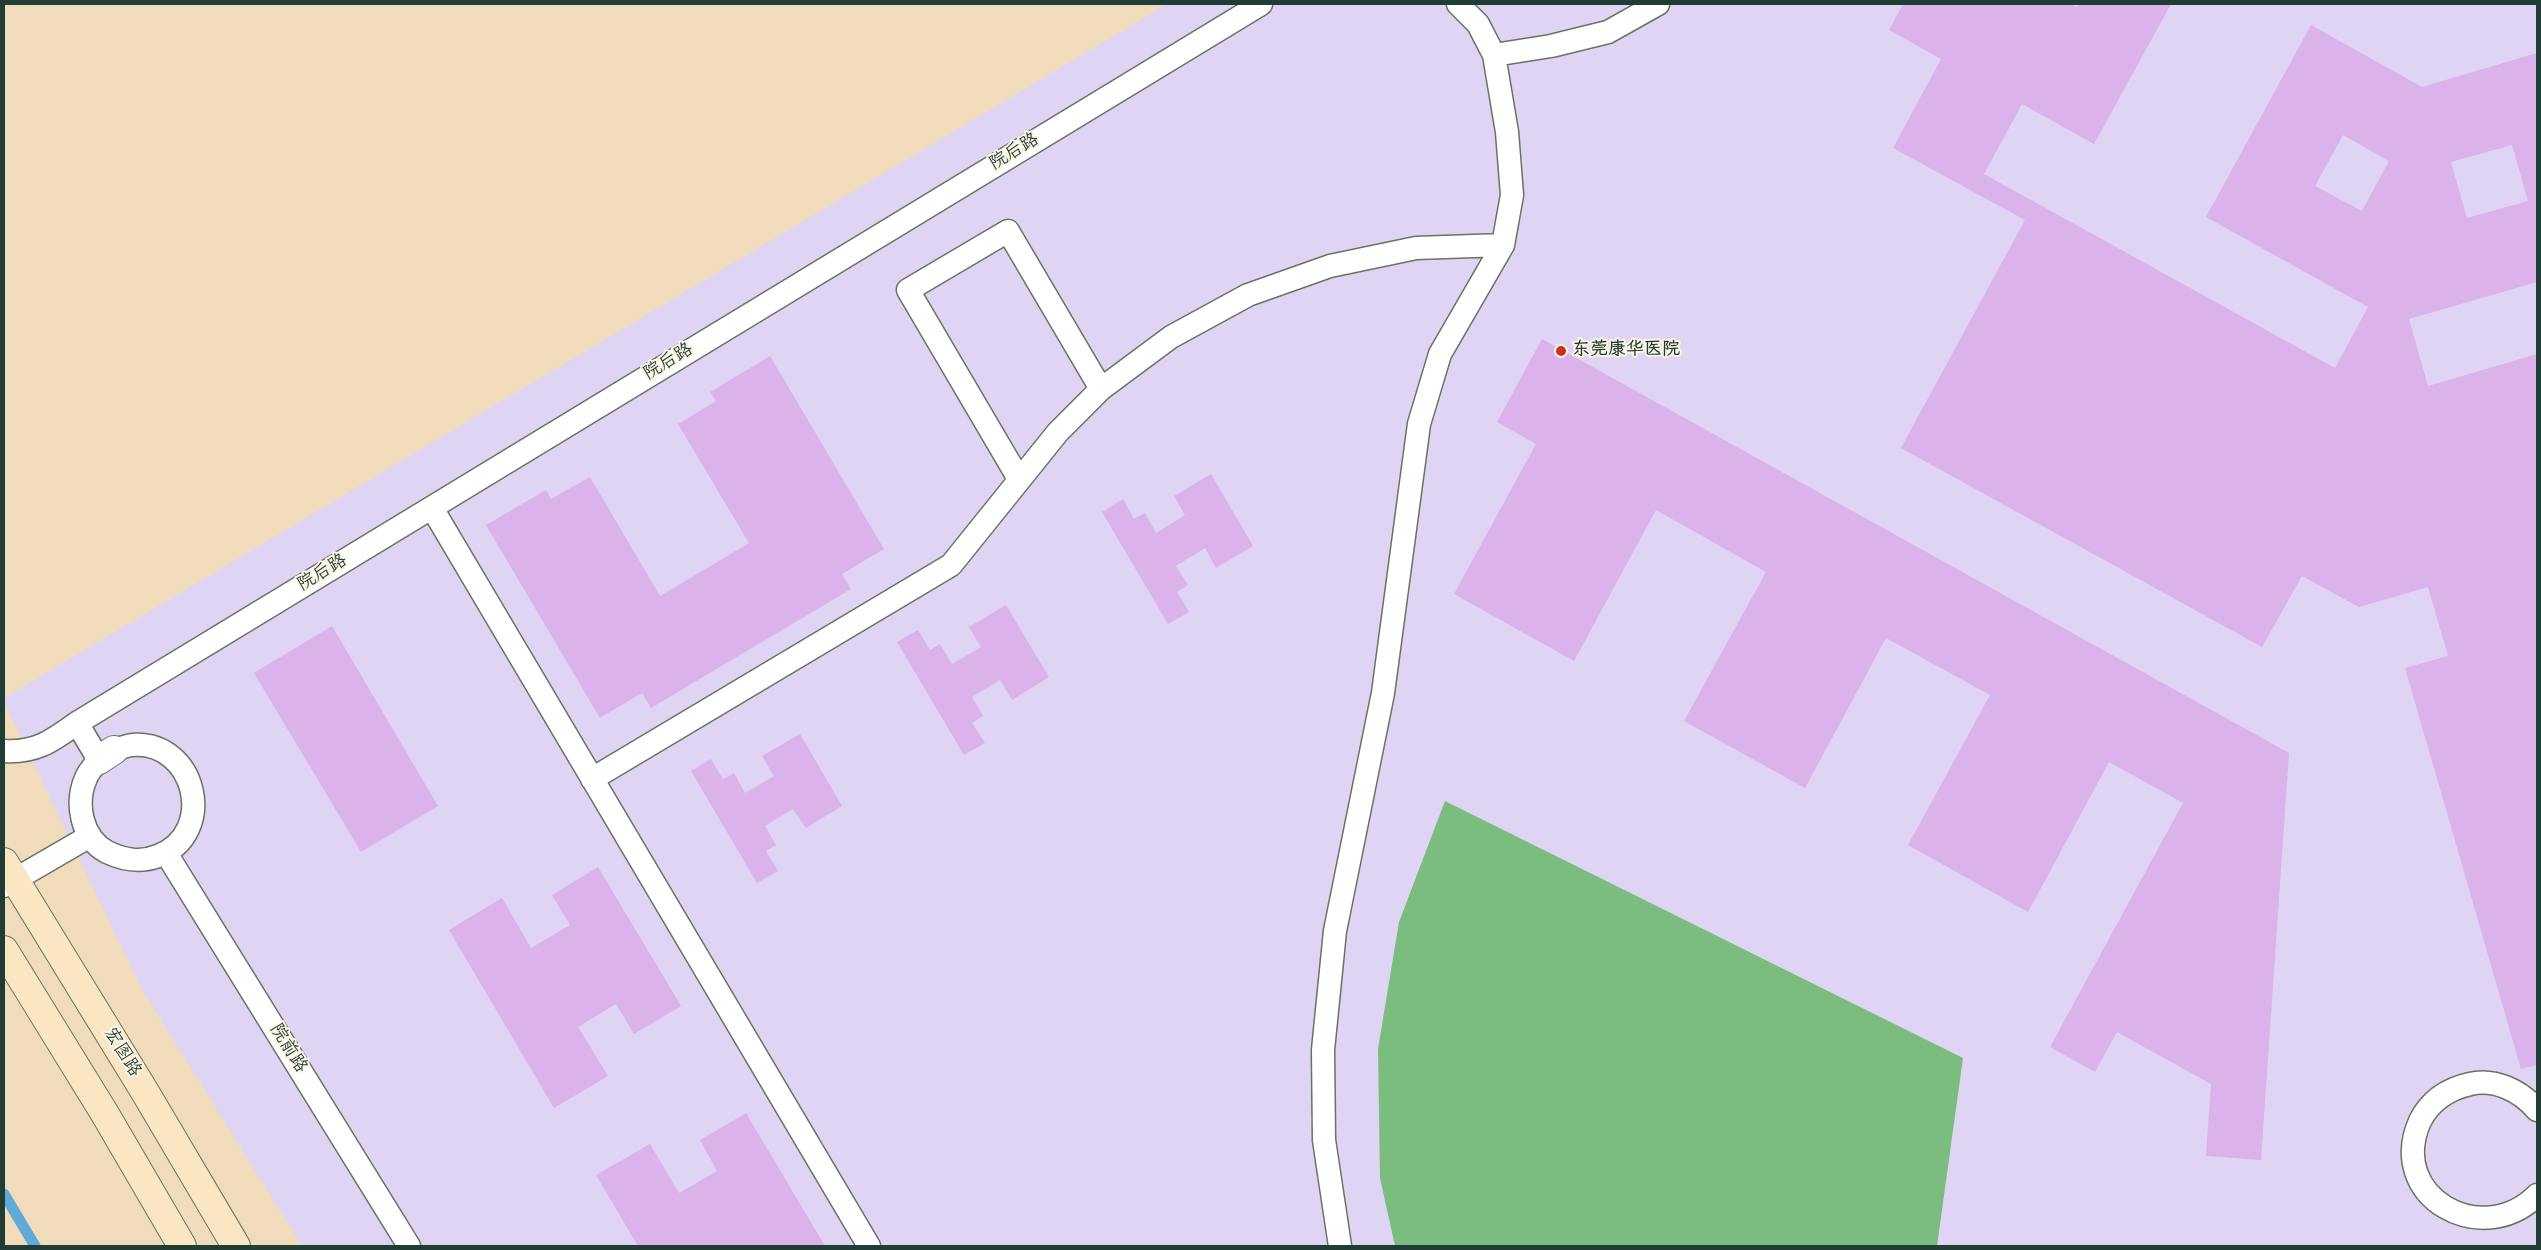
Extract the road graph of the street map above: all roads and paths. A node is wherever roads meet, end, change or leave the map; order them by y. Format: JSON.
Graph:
{"nodes":[{"id":1,"x":1261,"y":4,"type":"edge"},
{"id":2,"x":1458,"y":4,"type":"edge"},
{"id":3,"x":1658,"y":4,"type":"edge"},
{"id":4,"x":1494,"y":55,"type":"junction"},
{"id":5,"x":1502,"y":245,"type":"junction"},
{"id":6,"x":1101,"y":389,"type":"junction"},
{"id":7,"x":1020,"y":478,"type":"junction"},
{"id":8,"x":432,"y":508,"type":"junction"},
{"id":9,"x":78,"y":723,"type":"junction"},
{"id":10,"x":4,"y":751,"type":"edge"},
{"id":11,"x":106,"y":755,"type":"junction"},
{"id":12,"x":592,"y":779,"type":"junction"},
{"id":13,"x":90,"y":836,"type":"junction"},
{"id":14,"x":166,"y":853,"type":"junction"},
{"id":15,"x":7,"y":876,"type":"edge"},
{"id":16,"x":4,"y":950,"type":"edge"},
{"id":17,"x":2537,"y":1110,"type":"edge"},
{"id":18,"x":2537,"y":1195,"type":"edge"},
{"id":19,"x":182,"y":1246,"type":"edge"},
{"id":20,"x":236,"y":1246,"type":"edge"},
{"id":21,"x":409,"y":1246,"type":"edge"},
{"id":22,"x":869,"y":1246,"type":"edge"},
{"id":23,"x":1340,"y":1246,"type":"edge"}],
"edges":[{"from":1,"to":8,"type":"lane","name":"院后路"},
{"from":2,"to":4,"type":"lane"},
{"from":3,"to":4,"type":"lane"},
{"from":4,"to":5,"type":"lane"},
{"from":5,"to":6,"type":"lane"},
{"from":5,"to":23,"type":"lane"},
{"from":6,"to":7,"type":"lane"},
{"from":6,"to":7,"type":"lane"},
{"from":7,"to":12,"type":"lane"},
{"from":8,"to":9,"type":"lane","name":"院后路"},
{"from":8,"to":12,"type":"lane"},
{"from":9,"to":10,"type":"lane","name":"院后路"},
{"from":9,"to":11,"type":"lane"},
{"from":11,"to":13,"type":"lane"},
{"from":11,"to":14,"type":"lane"},
{"from":12,"to":22,"type":"lane"},
{"from":13,"to":14,"type":"lane"},
{"from":13,"to":15,"type":"lane"},
{"from":14,"to":21,"type":"lane","name":"院前路"},
{"from":15,"to":20,"type":"main road","name":"宏图路"},
{"from":16,"to":19,"type":"main road"},
{"from":17,"to":18,"type":"lane"}]}
